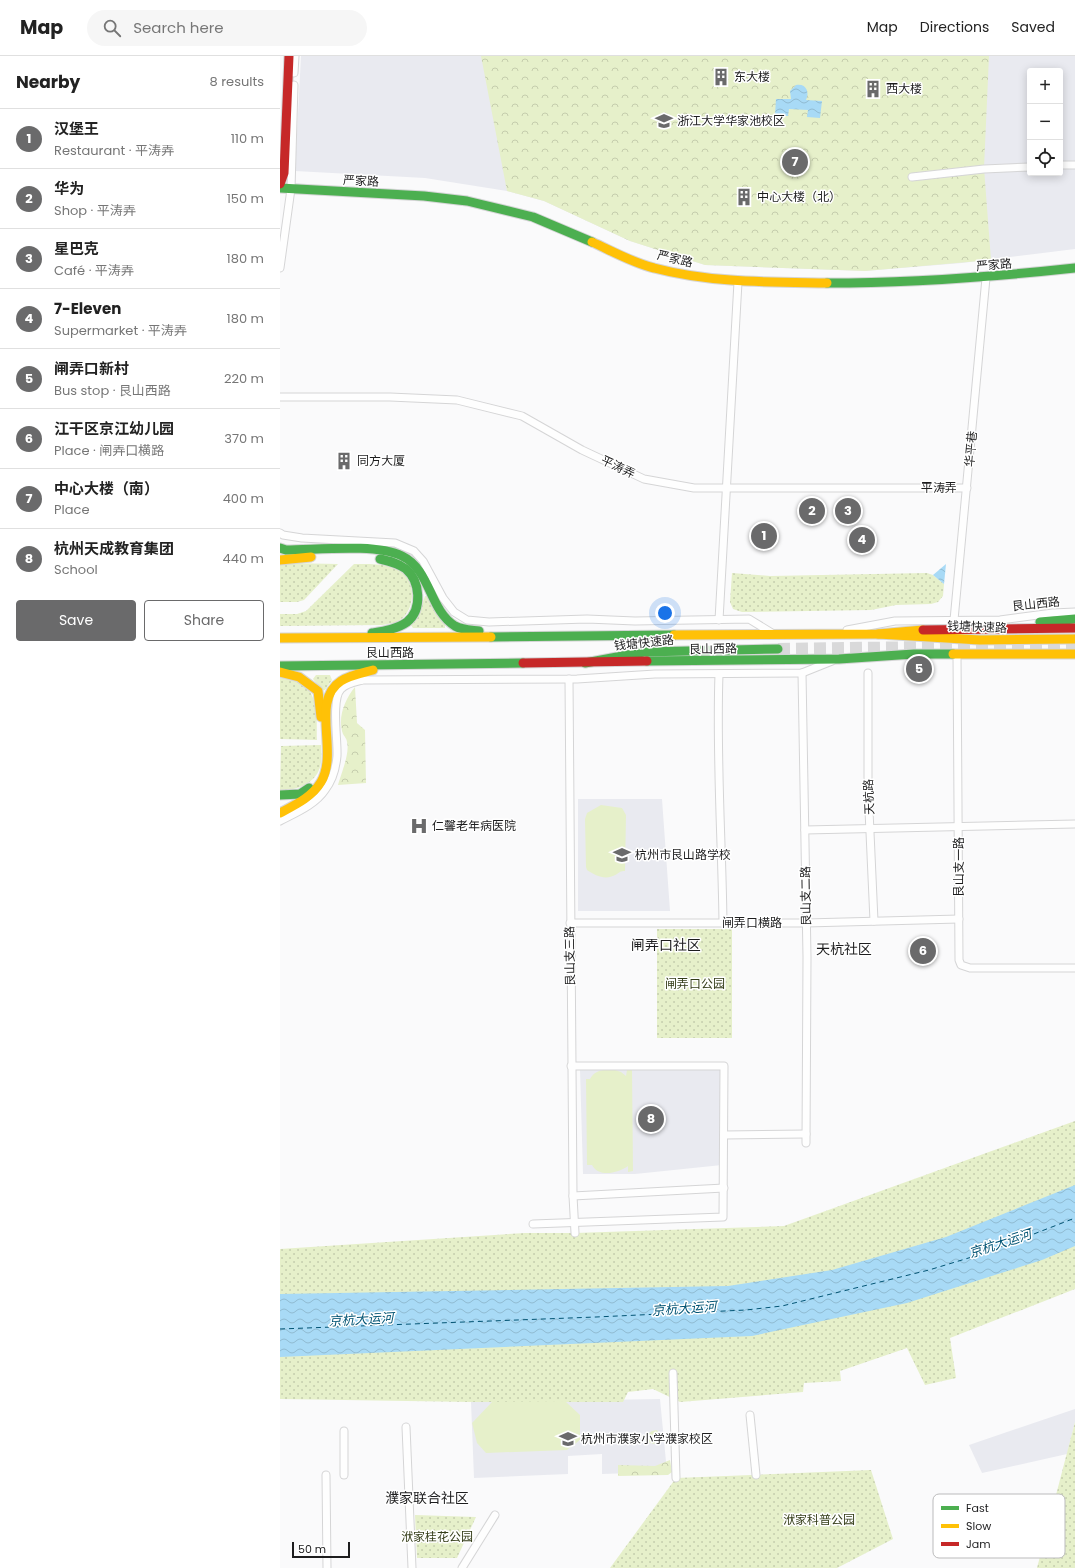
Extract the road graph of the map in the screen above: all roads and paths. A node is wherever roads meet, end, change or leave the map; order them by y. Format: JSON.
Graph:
{"nodes":[{"id":1,"x":288,"y":56,"type":"edge"},
{"id":2,"x":295,"y":56,"type":"edge"},
{"id":3,"x":1063,"y":165,"type":"edge"},
{"id":4,"x":1075,"y":165,"type":"edge"},
{"id":5,"x":280,"y":167,"type":"edge"},
{"id":6,"x":1027,"y":167,"type":"edge"},
{"id":7,"x":912,"y":177,"type":"dead end"},
{"id":8,"x":280,"y":184,"type":"edge"},
{"id":9,"x":280,"y":188,"type":"edge"},
{"id":10,"x":291,"y":189,"type":"junction"},
{"id":11,"x":280,"y":268,"type":"edge"},
{"id":12,"x":1075,"y":268,"type":"edge"},
{"id":13,"x":986,"y":278,"type":"junction"},
{"id":14,"x":738,"y":282,"type":"junction"},
{"id":15,"x":280,"y":397,"type":"edge"},
{"id":16,"x":967,"y":488,"type":"junction"},
{"id":17,"x":725,"y":489,"type":"junction"},
{"id":18,"x":280,"y":533,"type":"edge"},
{"id":19,"x":280,"y":548,"type":"edge"},
{"id":20,"x":280,"y":560,"type":"edge"},
{"id":21,"x":1075,"y":612,"type":"edge"},
{"id":22,"x":1075,"y":619,"type":"edge"},
{"id":23,"x":718,"y":620,"type":"junction"},
{"id":24,"x":954,"y":620,"type":"junction"},
{"id":25,"x":1006,"y":627,"type":"junction"},
{"id":26,"x":1075,"y":628,"type":"edge"},
{"id":27,"x":772,"y":633,"type":"junction"},
{"id":28,"x":833,"y":633,"type":"junction"},
{"id":29,"x":878,"y":634,"type":"junction"},
{"id":30,"x":497,"y":636,"type":"junction"},
{"id":31,"x":354,"y":637,"type":"junction"},
{"id":32,"x":280,"y":638,"type":"edge"},
{"id":33,"x":1075,"y":639,"type":"edge"},
{"id":34,"x":778,"y":649,"type":"tunnel mouth"},
{"id":35,"x":957,"y":654,"type":"junction"},
{"id":36,"x":1075,"y":654,"type":"edge"},
{"id":37,"x":839,"y":659,"type":"junction"},
{"id":38,"x":585,"y":663,"type":"junction"},
{"id":39,"x":402,"y":665,"type":"junction"},
{"id":40,"x":280,"y":666,"type":"edge"},
{"id":41,"x":280,"y":672,"type":"edge"},
{"id":42,"x":802,"y":673,"type":"junction"},
{"id":43,"x":868,"y":673,"type":"dead end"},
{"id":44,"x":719,"y":674,"type":"junction"},
{"id":45,"x":569,"y":679,"type":"junction"},
{"id":46,"x":280,"y":795,"type":"edge"},
{"id":47,"x":280,"y":813,"type":"edge"},
{"id":48,"x":280,"y":821,"type":"edge"},
{"id":49,"x":1075,"y":824,"type":"edge"},
{"id":50,"x":958,"y":826,"type":"junction"},
{"id":51,"x":870,"y":828,"type":"junction"},
{"id":52,"x":805,"y":830,"type":"junction"},
{"id":53,"x":959,"y":920,"type":"junction"},
{"id":54,"x":874,"y":921,"type":"junction"},
{"id":55,"x":806,"y":922,"type":"junction"},
{"id":56,"x":570,"y":923,"type":"junction"},
{"id":57,"x":723,"y":923,"type":"junction"},
{"id":58,"x":1075,"y":968,"type":"edge"},
{"id":59,"x":571,"y":1066,"type":"junction"},
{"id":60,"x":806,"y":1134,"type":"junction"},
{"id":61,"x":724,"y":1135,"type":"junction"},
{"id":62,"x":806,"y":1143,"type":"dead end"},
{"id":63,"x":724,"y":1188,"type":"junction"},
{"id":64,"x":573,"y":1196,"type":"junction"},
{"id":65,"x":533,"y":1224,"type":"dead end"},
{"id":66,"x":574,"y":1224,"type":"junction"},
{"id":67,"x":575,"y":1233,"type":"dead end"},
{"id":68,"x":673,"y":1373,"type":"dead end"},
{"id":69,"x":750,"y":1415,"type":"dead end"},
{"id":70,"x":406,"y":1427,"type":"dead end"},
{"id":71,"x":344,"y":1431,"type":"dead end"},
{"id":72,"x":326,"y":1475,"type":"dead end"},
{"id":73,"x":344,"y":1475,"type":"dead end"},
{"id":74,"x":756,"y":1475,"type":"dead end"},
{"id":75,"x":676,"y":1478,"type":"dead end"},
{"id":76,"x":495,"y":1515,"type":"dead end"},
{"id":77,"x":327,"y":1568,"type":"edge"},
{"id":78,"x":412,"y":1568,"type":"edge"},
{"id":79,"x":462,"y":1568,"type":"edge"}],
"edges":[{"from":1,"to":5,"type":"main road"},
{"from":1,"to":8,"type":"main road"},
{"from":2,"to":10,"type":"street"},
{"from":3,"to":4,"type":"street"},
{"from":6,"to":7,"type":"street"},
{"from":9,"to":10,"type":"main road","name":"严家路"},
{"from":10,"to":11,"type":"street"},
{"from":10,"to":14,"type":"main road","name":"严家路"},
{"from":12,"to":13,"type":"main road","name":"严家路"},
{"from":13,"to":14,"type":"main road","name":"严家路"},
{"from":13,"to":16,"type":"street","name":"华平巷"},
{"from":14,"to":17,"type":"street"},
{"from":15,"to":17,"type":"street","name":"平涛弄"},
{"from":16,"to":17,"type":"street","name":"平涛弄"},
{"from":16,"to":24,"type":"street","name":"华平巷"},
{"from":17,"to":23,"type":"street"},
{"from":18,"to":23,"type":"street"},
{"from":19,"to":30,"type":"main road"},
{"from":20,"to":31,"type":"main road"},
{"from":21,"to":24,"type":"street","name":"艮山西路"},
{"from":22,"to":25,"type":"main road"},
{"from":23,"to":27,"type":"street"},
{"from":24,"to":28,"type":"street","name":"艮山西路"},
{"from":25,"to":26,"type":"main road","name":"艮山西路"},
{"from":25,"to":29,"type":"main road","name":"艮山西路"},
{"from":27,"to":28,"type":"main road","name":"艮山西路"},
{"from":27,"to":30,"type":"main road","name":"艮山西路"},
{"from":28,"to":29,"type":"main road","name":"艮山西路"},
{"from":29,"to":33,"type":"main road","name":"钱塘快速路"},
{"from":30,"to":31,"type":"main road","name":"艮山西路"},
{"from":31,"to":32,"type":"main road","name":"艮山西路"},
{"from":34,"to":38,"type":"main road","name":"钱塘快速路"},
{"from":35,"to":36,"type":"main road","name":"艮山西路"},
{"from":35,"to":37,"type":"main road","name":"艮山西路"},
{"from":35,"to":50,"type":"street","name":"艮山支一路"},
{"from":37,"to":38,"type":"main road","name":"艮山西路"},
{"from":37,"to":42,"type":"street"},
{"from":38,"to":39,"type":"main road","name":"艮山西路"},
{"from":39,"to":40,"type":"main road","name":"艮山西路"},
{"from":39,"to":47,"type":"main road"},
{"from":41,"to":46,"type":"main road"},
{"from":42,"to":44,"type":"street"},
{"from":42,"to":52,"type":"street","name":"艮山支二路"},
{"from":43,"to":51,"type":"street","name":"天杭路"},
{"from":44,"to":45,"type":"street"},
{"from":44,"to":57,"type":"street"},
{"from":45,"to":48,"type":"street"},
{"from":45,"to":56,"type":"street","name":"艮山支三路"},
{"from":49,"to":50,"type":"street"},
{"from":50,"to":51,"type":"street"},
{"from":50,"to":53,"type":"street","name":"艮山支一路"},
{"from":51,"to":52,"type":"street"},
{"from":51,"to":54,"type":"street","name":"天杭路"},
{"from":52,"to":55,"type":"street","name":"艮山支二路"},
{"from":53,"to":54,"type":"street","name":"闸弄口横路"},
{"from":53,"to":58,"type":"street","name":"艮山支一路"},
{"from":54,"to":55,"type":"street","name":"闸弄口横路"},
{"from":55,"to":57,"type":"street","name":"闸弄口横路"},
{"from":55,"to":60,"type":"street","name":"艮山支二路"},
{"from":56,"to":57,"type":"street","name":"闸弄口横路"},
{"from":56,"to":59,"type":"street","name":"艮山支三路"},
{"from":59,"to":61,"type":"street"},
{"from":59,"to":64,"type":"street","name":"艮山支三路"},
{"from":60,"to":61,"type":"street"},
{"from":60,"to":62,"type":"street","name":"艮山支二路"},
{"from":61,"to":63,"type":"street"},
{"from":63,"to":64,"type":"street"},
{"from":63,"to":66,"type":"street"},
{"from":64,"to":66,"type":"street","name":"艮山支三路"},
{"from":65,"to":66,"type":"street"},
{"from":66,"to":67,"type":"street","name":"艮山支三路"},
{"from":68,"to":75,"type":"street"},
{"from":69,"to":74,"type":"street"},
{"from":70,"to":78,"type":"street"},
{"from":71,"to":73,"type":"street"},
{"from":72,"to":77,"type":"street"},
{"from":76,"to":79,"type":"street"}]}
